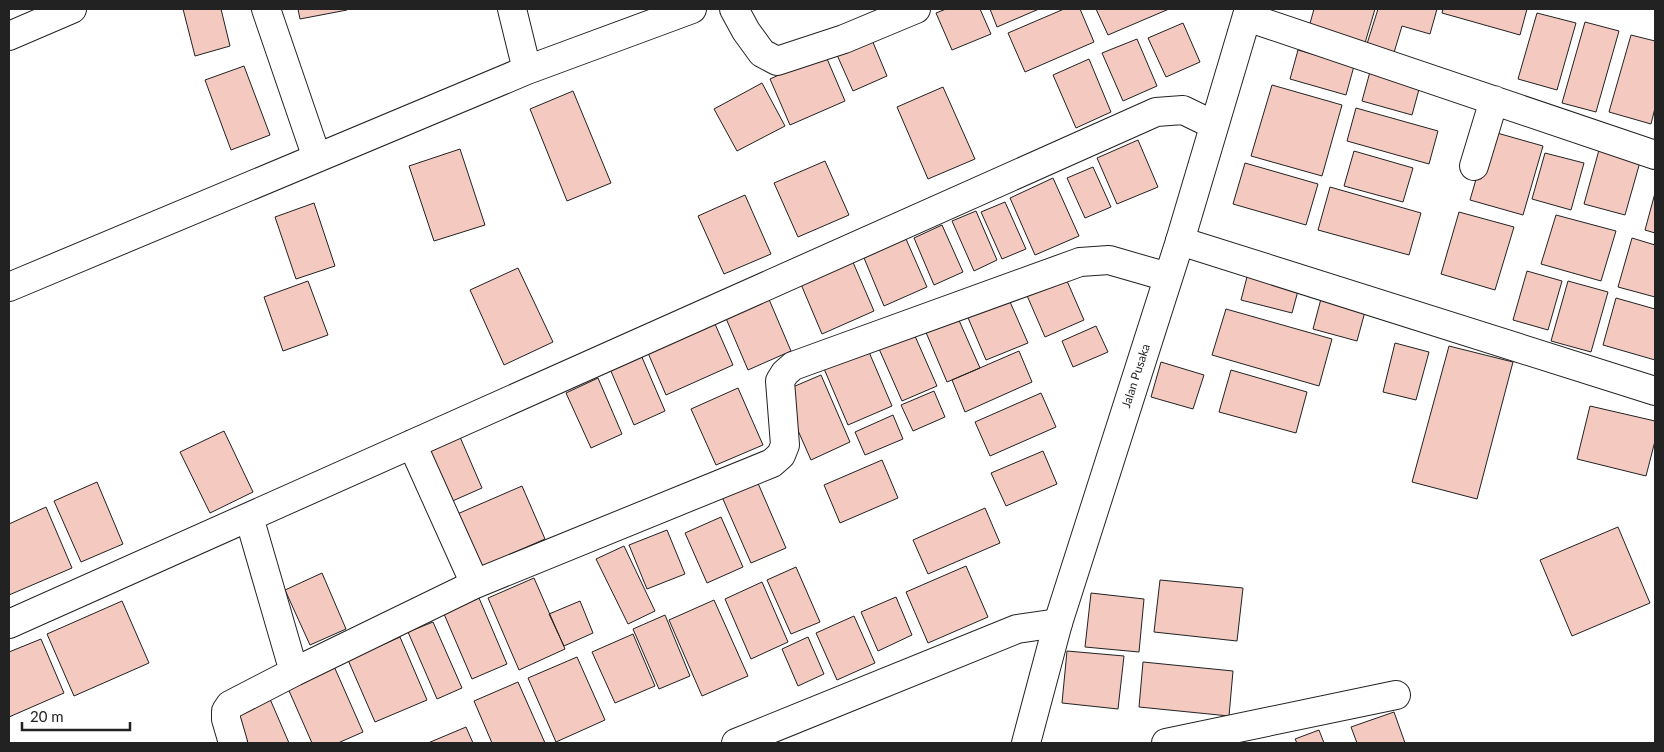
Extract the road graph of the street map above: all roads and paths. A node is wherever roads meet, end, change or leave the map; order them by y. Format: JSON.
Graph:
{"nodes":[{"id":1,"x":72,"y":9,"type":"edge"},
{"id":2,"x":266,"y":9,"type":"edge"},
{"id":3,"x":512,"y":9,"type":"edge"},
{"id":4,"x":692,"y":9,"type":"edge"},
{"id":5,"x":734,"y":9,"type":"edge"},
{"id":6,"x":916,"y":9,"type":"edge"},
{"id":7,"x":1248,"y":13,"type":"edge"},
{"id":8,"x":9,"y":36,"type":"edge"},
{"id":9,"x":527,"y":70,"type":"junction"},
{"id":10,"x":1494,"y":100,"type":"junction"},
{"id":11,"x":1214,"y":125,"type":"junction"},
{"id":12,"x":1655,"y":155,"type":"edge"},
{"id":13,"x":316,"y":158,"type":"junction"},
{"id":14,"x":1474,"y":166,"type":"dead end"},
{"id":15,"x":1180,"y":241,"type":"junction"},
{"id":16,"x":1168,"y":277,"type":"junction"},
{"id":17,"x":9,"y":287,"type":"edge"},
{"id":18,"x":1655,"y":391,"type":"edge"},
{"id":19,"x":412,"y":444,"type":"junction"},
{"id":20,"x":249,"y":517,"type":"junction"},
{"id":21,"x":475,"y":584,"type":"junction"},
{"id":22,"x":1058,"y":623,"type":"junction"},
{"id":23,"x":9,"y":624,"type":"edge"},
{"id":24,"x":294,"y":672,"type":"junction"},
{"id":25,"x":1396,"y":695,"type":"dead end"},
{"id":26,"x":233,"y":743,"type":"edge"},
{"id":27,"x":736,"y":743,"type":"edge"},
{"id":28,"x":1026,"y":743,"type":"edge"},
{"id":29,"x":1166,"y":743,"type":"edge"}],
"edges":[{"from":1,"to":8,"type":"street"},
{"from":2,"to":13,"type":"street"},
{"from":3,"to":9,"type":"street"},
{"from":4,"to":9,"type":"street"},
{"from":5,"to":6,"type":"street"},
{"from":7,"to":10,"type":"street"},
{"from":7,"to":11,"type":"street","name":"Jalan Pusaka"},
{"from":9,"to":13,"type":"street"},
{"from":10,"to":12,"type":"street"},
{"from":10,"to":14,"type":"street"},
{"from":11,"to":15,"type":"street","name":"Jalan Pusaka"},
{"from":11,"to":19,"type":"street"},
{"from":13,"to":17,"type":"street"},
{"from":15,"to":16,"type":"street","name":"Jalan Pusaka"},
{"from":15,"to":18,"type":"street"},
{"from":16,"to":21,"type":"street"},
{"from":16,"to":22,"type":"street","name":"Jalan Pusaka"},
{"from":19,"to":20,"type":"street"},
{"from":19,"to":21,"type":"street"},
{"from":20,"to":23,"type":"street"},
{"from":20,"to":24,"type":"street"},
{"from":21,"to":24,"type":"street"},
{"from":22,"to":27,"type":"street"},
{"from":22,"to":28,"type":"street","name":"Jalan Pusaka"},
{"from":24,"to":26,"type":"street"},
{"from":25,"to":29,"type":"street"}]}
